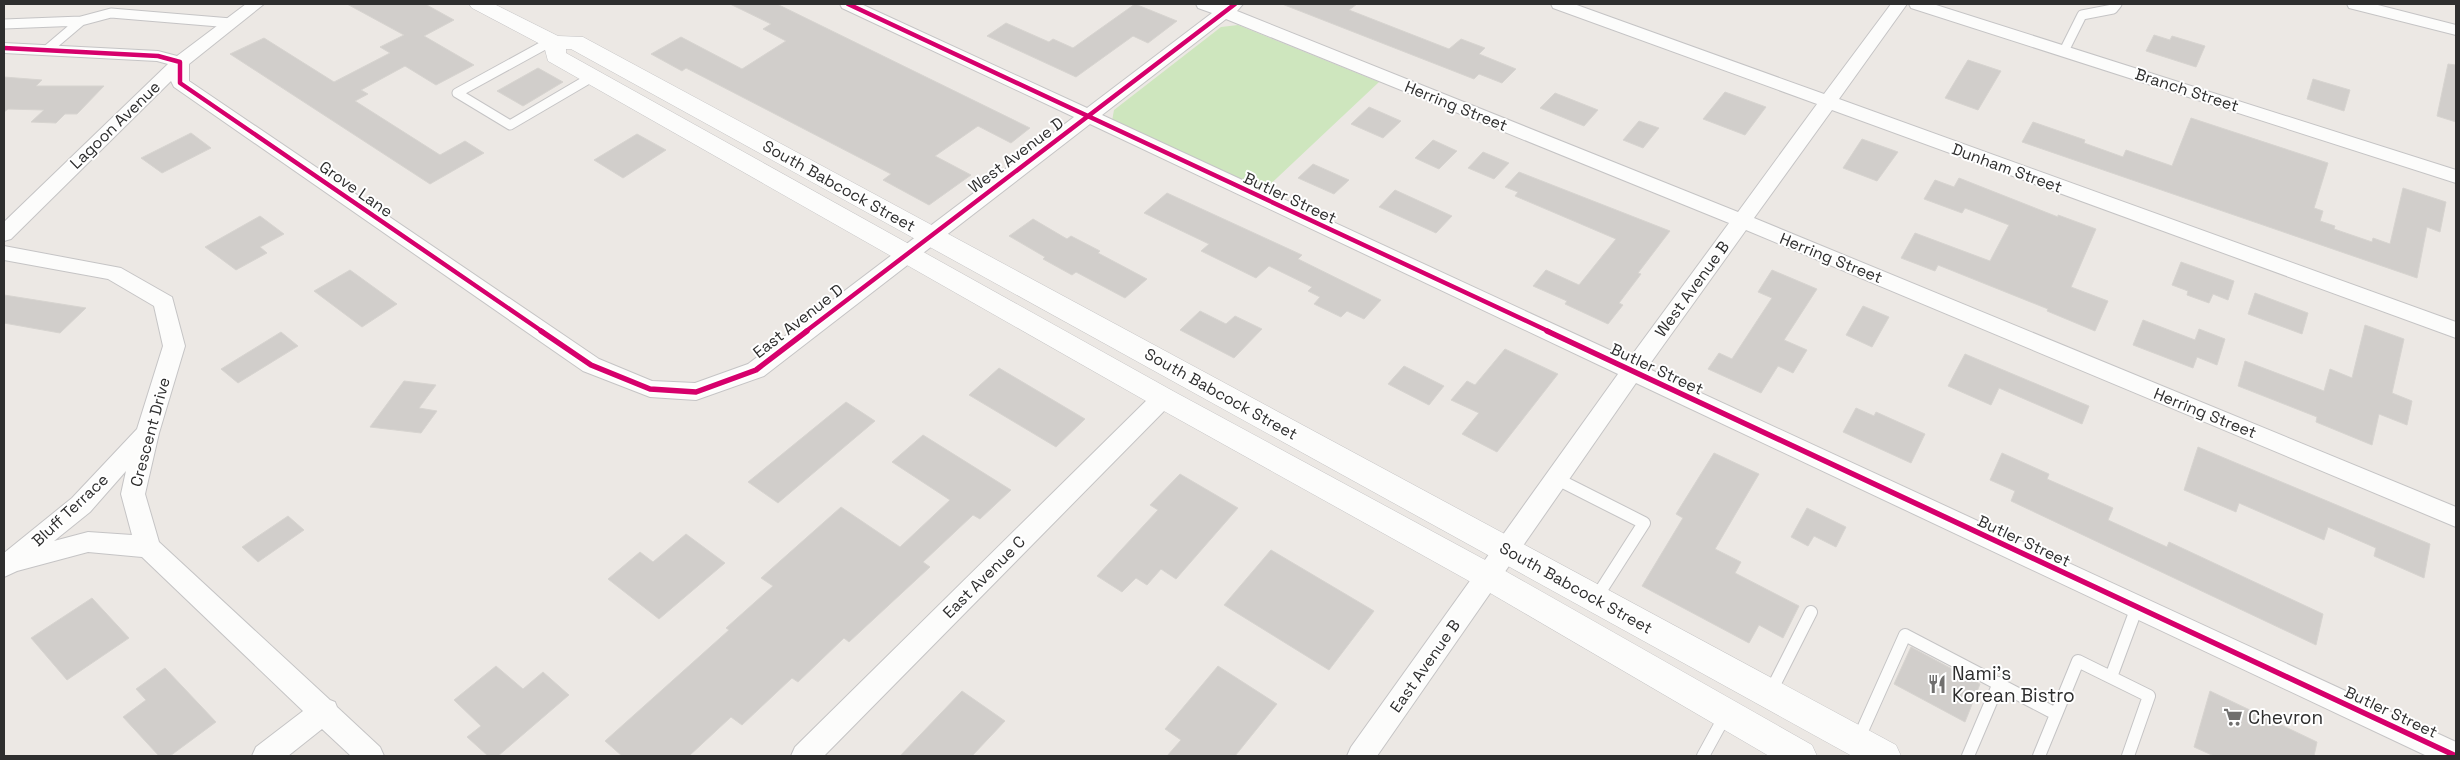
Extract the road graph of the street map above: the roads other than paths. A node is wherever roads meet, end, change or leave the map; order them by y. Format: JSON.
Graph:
{"nodes":[{"id":1,"x":256,"y":4,"type":"edge"},
{"id":2,"x":848,"y":4,"type":"edge"},
{"id":3,"x":1204,"y":4,"type":"edge"},
{"id":4,"x":1559,"y":4,"type":"edge"},
{"id":5,"x":1899,"y":4,"type":"edge"},
{"id":6,"x":1917,"y":4,"type":"edge"},
{"id":7,"x":2116,"y":4,"type":"edge"},
{"id":8,"x":2355,"y":4,"type":"edge"},
{"id":9,"x":492,"y":6,"type":"edge"},
{"id":10,"x":1230,"y":8,"type":"edge"},
{"id":11,"x":81,"y":21,"type":"junction"},
{"id":12,"x":231,"y":23,"type":"junction"},
{"id":13,"x":4,"y":24,"type":"edge"},
{"id":14,"x":2456,"y":30,"type":"edge"},
{"id":15,"x":552,"y":42,"type":"junction"},
{"id":16,"x":4,"y":48,"type":"edge"},
{"id":17,"x":48,"y":49,"type":"junction"},
{"id":18,"x":2064,"y":51,"type":"junction"},
{"id":19,"x":180,"y":62,"type":"junction"},
{"id":20,"x":592,"y":77,"type":"junction"},
{"id":21,"x":1828,"y":103,"type":"junction"},
{"id":22,"x":1087,"y":117,"type":"junction"},
{"id":23,"x":2456,"y":177,"type":"edge"},
{"id":24,"x":1742,"y":222,"type":"junction"},
{"id":25,"x":4,"y":234,"type":"edge"},
{"id":26,"x":930,"y":236,"type":"junction"},
{"id":27,"x":4,"y":252,"type":"edge"},
{"id":28,"x":907,"y":254,"type":"junction"},
{"id":29,"x":2456,"y":330,"type":"edge"},
{"id":30,"x":1632,"y":372,"type":"junction"},
{"id":31,"x":696,"y":392,"type":"joint"},
{"id":32,"x":1163,"y":398,"type":"junction"},
{"id":33,"x":147,"y":433,"type":"junction"},
{"id":34,"x":1557,"y":479,"type":"junction"},
{"id":35,"x":2456,"y":517,"type":"edge"},
{"id":36,"x":148,"y":547,"type":"junction"},
{"id":37,"x":1508,"y":550,"type":"junction"},
{"id":38,"x":7,"y":565,"type":"edge"},
{"id":39,"x":1489,"y":577,"type":"junction"},
{"id":40,"x":1596,"y":598,"type":"junction"},
{"id":41,"x":2137,"y":607,"type":"junction"},
{"id":42,"x":1811,"y":612,"type":"dead end"},
{"id":43,"x":2111,"y":677,"type":"junction"},
{"id":44,"x":1999,"y":683,"type":"junction"},
{"id":45,"x":1769,"y":693,"type":"junction"},
{"id":46,"x":325,"y":711,"type":"junction"},
{"id":47,"x":1726,"y":714,"type":"junction"},
{"id":48,"x":2056,"y":714,"type":"junction"},
{"id":49,"x":1871,"y":749,"type":"edge"},
{"id":50,"x":266,"y":756,"type":"edge"},
{"id":51,"x":370,"y":756,"type":"edge"},
{"id":52,"x":805,"y":756,"type":"edge"},
{"id":53,"x":1361,"y":756,"type":"edge"},
{"id":54,"x":1703,"y":756,"type":"edge"},
{"id":55,"x":1800,"y":756,"type":"edge"},
{"id":56,"x":1968,"y":756,"type":"edge"},
{"id":57,"x":2039,"y":756,"type":"edge"},
{"id":58,"x":2128,"y":756,"type":"edge"},
{"id":59,"x":2456,"y":756,"type":"edge"}],
"edges":[{"from":1,"to":12,"type":"street","name":"Lagoon Avenue"},
{"from":2,"to":22,"type":"street","name":"Butler Street"},
{"from":3,"to":10,"type":"street","name":"Herring Street"},
{"from":4,"to":21,"type":"street","name":"Dunham Street"},
{"from":5,"to":21,"type":"street","name":"West Avenue B"},
{"from":6,"to":18,"type":"street","name":"Branch Street"},
{"from":7,"to":18,"type":"lane"},
{"from":8,"to":14,"type":"street"},
{"from":9,"to":15,"type":"main road","name":"South Babcock Street"},
{"from":10,"to":22,"type":"street","name":"West Avenue D"},
{"from":10,"to":24,"type":"street","name":"Herring Street"},
{"from":11,"to":12,"type":"lane"},
{"from":11,"to":13,"type":"lane"},
{"from":11,"to":17,"type":"lane"},
{"from":12,"to":19,"type":"street","name":"Lagoon Avenue"},
{"from":15,"to":20,"type":"main road","name":"South Babcock Street"},
{"from":15,"to":20,"type":"lane"},
{"from":15,"to":26,"type":"main road","name":"South Babcock Street"},
{"from":16,"to":17,"type":"street"},
{"from":17,"to":19,"type":"street"},
{"from":18,"to":23,"type":"street","name":"Branch Street"},
{"from":19,"to":25,"type":"street","name":"Lagoon Avenue"},
{"from":19,"to":31,"type":"street","name":"Grove Lane"},
{"from":20,"to":28,"type":"main road","name":"South Babcock Street"},
{"from":21,"to":24,"type":"street","name":"West Avenue B"},
{"from":21,"to":29,"type":"street","name":"Dunham Street"},
{"from":22,"to":26,"type":"street","name":"West Avenue D"},
{"from":22,"to":30,"type":"street","name":"Butler Street"},
{"from":24,"to":30,"type":"street","name":"West Avenue B"},
{"from":24,"to":35,"type":"street","name":"Herring Street"},
{"from":26,"to":28,"type":"street","name":"West Avenue D"},
{"from":26,"to":37,"type":"main road","name":"South Babcock Street"},
{"from":27,"to":33,"type":"street","name":"Crescent Drive"},
{"from":28,"to":31,"type":"street","name":"East Avenue D"},
{"from":28,"to":32,"type":"main road","name":"South Babcock Street"},
{"from":30,"to":34,"type":"street","name":"West Avenue B"},
{"from":30,"to":41,"type":"street","name":"Butler Street"},
{"from":32,"to":39,"type":"main road","name":"South Babcock Street"},
{"from":32,"to":52,"type":"street","name":"East Avenue C"},
{"from":33,"to":36,"type":"street","name":"Crescent Drive"},
{"from":33,"to":38,"type":"street","name":"Bluff Terrace"},
{"from":34,"to":37,"type":"street","name":"West Avenue B"},
{"from":34,"to":40,"type":"lane"},
{"from":36,"to":38,"type":"street","name":"Bluff Terrace"},
{"from":36,"to":46,"type":"street"},
{"from":37,"to":39,"type":"street","name":"West Avenue B"},
{"from":37,"to":40,"type":"main road","name":"South Babcock Street"},
{"from":39,"to":47,"type":"main road","name":"South Babcock Street"},
{"from":39,"to":53,"type":"street","name":"East Avenue B"},
{"from":40,"to":45,"type":"main road","name":"South Babcock Street"},
{"from":41,"to":43,"type":"lane"},
{"from":41,"to":59,"type":"street","name":"Butler Street"},
{"from":42,"to":45,"type":"lane"},
{"from":43,"to":48,"type":"lane"},
{"from":43,"to":58,"type":"lane"},
{"from":44,"to":48,"type":"lane"},
{"from":44,"to":49,"type":"lane"},
{"from":44,"to":56,"type":"lane"},
{"from":45,"to":49,"type":"main road","name":"South Babcock Street"},
{"from":46,"to":50,"type":"street"},
{"from":46,"to":51,"type":"street"},
{"from":47,"to":54,"type":"lane"},
{"from":47,"to":55,"type":"main road","name":"South Babcock Street"},
{"from":48,"to":57,"type":"lane"}]}
